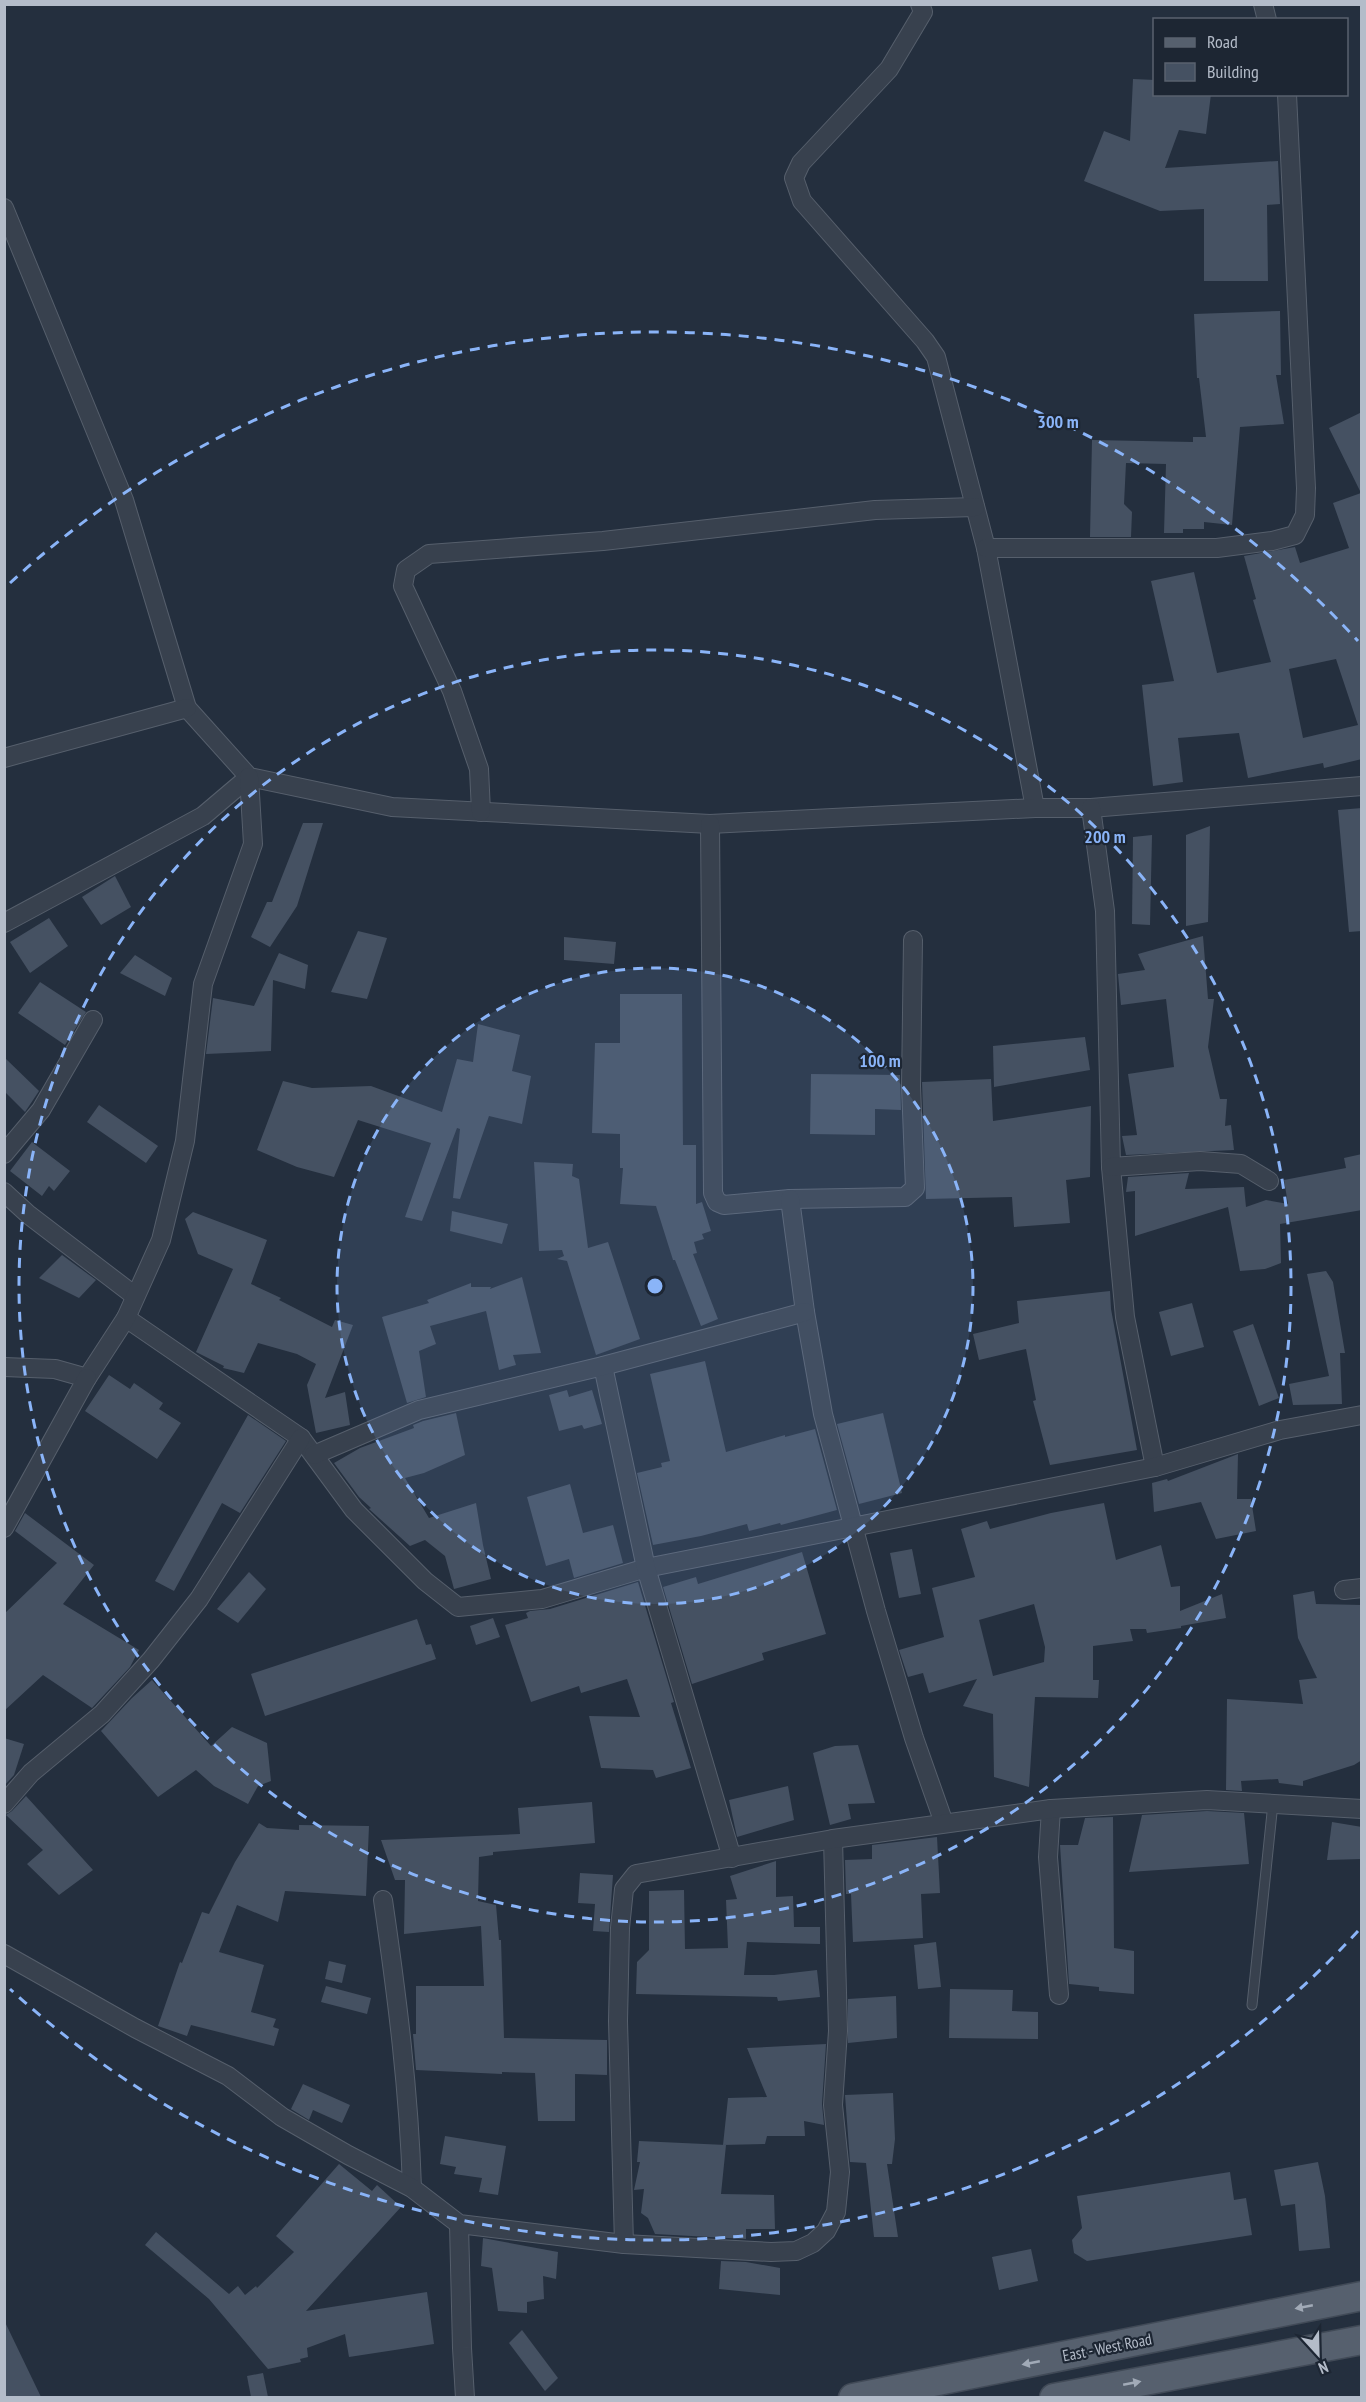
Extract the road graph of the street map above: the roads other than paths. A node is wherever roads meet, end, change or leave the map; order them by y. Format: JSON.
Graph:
{"nodes":[{"id":1,"x":920,"y":4,"type":"edge"},
{"id":2,"x":1287,"y":96,"type":"edge"},
{"id":3,"x":4,"y":207,"type":"edge"},
{"id":4,"x":975,"y":507,"type":"junction"},
{"id":5,"x":986,"y":548,"type":"junction"},
{"id":6,"x":187,"y":708,"type":"junction"},
{"id":7,"x":4,"y":758,"type":"edge"},
{"id":8,"x":249,"y":777,"type":"junction"},
{"id":9,"x":1362,"y":786,"type":"edge"},
{"id":10,"x":1035,"y":808,"type":"junction"},
{"id":11,"x":1091,"y":808,"type":"junction"},
{"id":12,"x":481,"y":812,"type":"junction"},
{"id":13,"x":710,"y":824,"type":"junction"},
{"id":14,"x":4,"y":923,"type":"edge"},
{"id":15,"x":913,"y":940,"type":"dead end"},
{"id":16,"x":93,"y":1020,"type":"dead end"},
{"id":17,"x":4,"y":1154,"type":"edge"},
{"id":18,"x":1111,"y":1167,"type":"junction"},
{"id":19,"x":1269,"y":1182,"type":"dead end"},
{"id":20,"x":4,"y":1192,"type":"edge"},
{"id":21,"x":790,"y":1199,"type":"junction"},
{"id":22,"x":135,"y":1296,"type":"junction"},
{"id":23,"x":805,"y":1312,"type":"junction"},
{"id":24,"x":126,"y":1318,"type":"junction"},
{"id":25,"x":603,"y":1366,"type":"junction"},
{"id":26,"x":4,"y":1367,"type":"edge"},
{"id":27,"x":87,"y":1378,"type":"junction"},
{"id":28,"x":1362,"y":1415,"type":"edge"},
{"id":29,"x":301,"y":1438,"type":"junction"},
{"id":30,"x":314,"y":1455,"type":"junction"},
{"id":31,"x":1155,"y":1467,"type":"junction"},
{"id":32,"x":853,"y":1526,"type":"junction"},
{"id":33,"x":4,"y":1528,"type":"edge"},
{"id":34,"x":646,"y":1568,"type":"junction"},
{"id":35,"x":1274,"y":1803,"type":"junction"},
{"id":36,"x":4,"y":1804,"type":"edge"},
{"id":37,"x":1051,"y":1809,"type":"junction"},
{"id":38,"x":1362,"y":1809,"type":"edge"},
{"id":39,"x":945,"y":1823,"type":"junction"},
{"id":40,"x":833,"y":1839,"type":"junction"},
{"id":41,"x":732,"y":1858,"type":"junction"},
{"id":42,"x":383,"y":1900,"type":"dead end"},
{"id":43,"x":4,"y":1954,"type":"edge"},
{"id":44,"x":1059,"y":1995,"type":"dead end"},
{"id":45,"x":1252,"y":2005,"type":"dead end"},
{"id":46,"x":412,"y":2188,"type":"junction"},
{"id":47,"x":459,"y":2224,"type":"junction"},
{"id":48,"x":624,"y":2244,"type":"junction"},
{"id":49,"x":1362,"y":2296,"type":"edge"},
{"id":50,"x":1362,"y":2340,"type":"edge"},
{"id":51,"x":465,"y":2397,"type":"edge"},
{"id":52,"x":853,"y":2397,"type":"edge"},
{"id":53,"x":1054,"y":2397,"type":"edge"}],
"edges":[{"from":1,"to":4,"type":"street"},
{"from":2,"to":5,"type":"street"},
{"from":3,"to":6,"type":"street"},
{"from":4,"to":5,"type":"street"},
{"from":4,"to":12,"type":"street"},
{"from":5,"to":10,"type":"street"},
{"from":6,"to":7,"type":"street"},
{"from":6,"to":8,"type":"street"},
{"from":8,"to":12,"type":"street"},
{"from":8,"to":14,"type":"street"},
{"from":8,"to":22,"type":"street"},
{"from":9,"to":11,"type":"street"},
{"from":10,"to":11,"type":"street"},
{"from":10,"to":13,"type":"street"},
{"from":11,"to":18,"type":"street"},
{"from":12,"to":13,"type":"street"},
{"from":13,"to":21,"type":"street"},
{"from":15,"to":21,"type":"street"},
{"from":16,"to":17,"type":"street"},
{"from":18,"to":19,"type":"street"},
{"from":18,"to":31,"type":"street"},
{"from":20,"to":22,"type":"street"},
{"from":21,"to":23,"type":"street"},
{"from":22,"to":24,"type":"street"},
{"from":23,"to":25,"type":"street"},
{"from":23,"to":32,"type":"street"},
{"from":24,"to":27,"type":"street"},
{"from":24,"to":29,"type":"street"},
{"from":25,"to":30,"type":"street"},
{"from":25,"to":34,"type":"street"},
{"from":26,"to":27,"type":"street"},
{"from":27,"to":33,"type":"street"},
{"from":28,"to":31,"type":"street"},
{"from":29,"to":30,"type":"street"},
{"from":29,"to":36,"type":"street"},
{"from":30,"to":34,"type":"street"},
{"from":31,"to":32,"type":"street"},
{"from":32,"to":34,"type":"street"},
{"from":32,"to":39,"type":"street"},
{"from":34,"to":41,"type":"street"},
{"from":35,"to":37,"type":"street"},
{"from":35,"to":38,"type":"street"},
{"from":35,"to":45,"type":"lane"},
{"from":37,"to":39,"type":"street"},
{"from":37,"to":44,"type":"street"},
{"from":39,"to":40,"type":"street"},
{"from":40,"to":41,"type":"street"},
{"from":40,"to":48,"type":"street"},
{"from":41,"to":48,"type":"street"},
{"from":42,"to":46,"type":"street"},
{"from":43,"to":46,"type":"street"},
{"from":46,"to":47,"type":"street"},
{"from":47,"to":48,"type":"street"},
{"from":47,"to":51,"type":"street"},
{"from":49,"to":52,"type":"main road","name":"East - West Road","one_way":true},
{"from":53,"to":50,"type":"main road","one_way":true}]}
